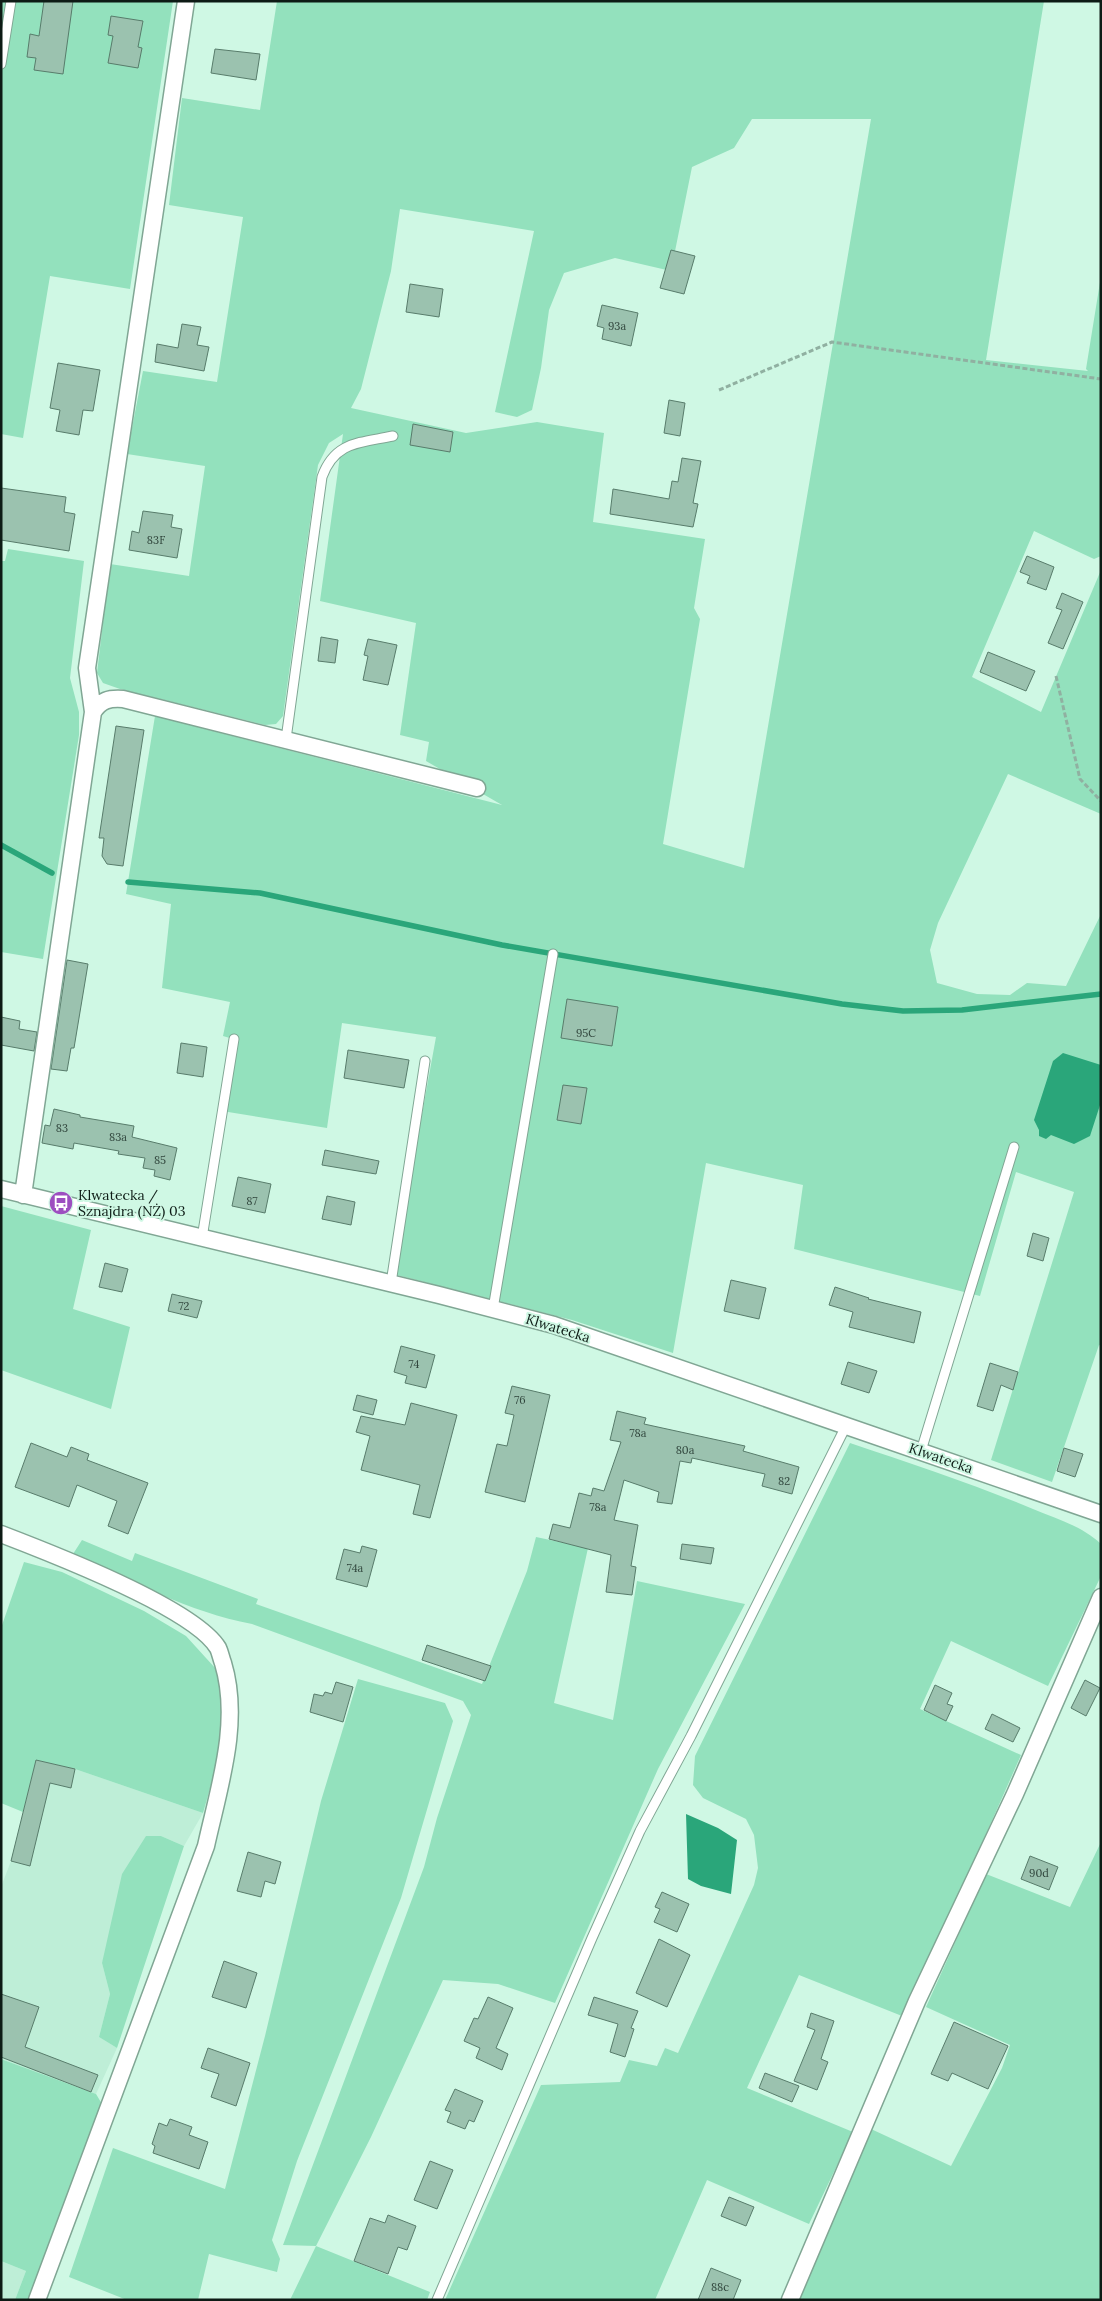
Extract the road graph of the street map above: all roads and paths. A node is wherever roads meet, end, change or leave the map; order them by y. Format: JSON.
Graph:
{"nodes":[{"id":1,"x":11,"y":1,"type":"edge"},
{"id":2,"x":186,"y":1,"type":"edge"},
{"id":3,"x":1,"y":64,"type":"edge"},
{"id":4,"x":1101,"y":379,"type":"edge"},
{"id":5,"x":719,"y":390,"type":"dead end"},
{"id":6,"x":394,"y":436,"type":"dead end"},
{"id":7,"x":1056,"y":676,"type":"dead end"},
{"id":8,"x":93,"y":712,"type":"junction"},
{"id":9,"x":286,"y":739,"type":"junction"},
{"id":10,"x":476,"y":788,"type":"dead end"},
{"id":11,"x":1101,"y":801,"type":"edge"},
{"id":12,"x":553,"y":954,"type":"dead end"},
{"id":13,"x":234,"y":1039,"type":"dead end"},
{"id":14,"x":425,"y":1061,"type":"dead end"},
{"id":15,"x":1014,"y":1147,"type":"dead end"},
{"id":16,"x":1,"y":1189,"type":"edge"},
{"id":17,"x":23,"y":1195,"type":"junction"},
{"id":18,"x":202,"y":1238,"type":"junction"},
{"id":19,"x":391,"y":1284,"type":"junction"},
{"id":20,"x":493,"y":1309,"type":"junction"},
{"id":21,"x":846,"y":1426,"type":"junction"},
{"id":22,"x":921,"y":1451,"type":"junction"},
{"id":23,"x":1101,"y":1514,"type":"edge"},
{"id":24,"x":1,"y":1534,"type":"edge"},
{"id":25,"x":1101,"y":1597,"type":"edge"},
{"id":26,"x":37,"y":2300,"type":"edge"},
{"id":27,"x":438,"y":2300,"type":"edge"},
{"id":28,"x":790,"y":2300,"type":"edge"}],
"edges":[{"from":1,"to":3,"type":"lane"},
{"from":2,"to":8,"type":"street"},
{"from":4,"to":5,"type":"path"},
{"from":6,"to":9,"type":"lane"},
{"from":7,"to":11,"type":"path"},
{"from":8,"to":9,"type":"street"},
{"from":8,"to":17,"type":"street"},
{"from":9,"to":10,"type":"street"},
{"from":12,"to":20,"type":"lane"},
{"from":13,"to":18,"type":"lane"},
{"from":14,"to":19,"type":"lane"},
{"from":15,"to":22,"type":"lane"},
{"from":16,"to":17,"type":"street","name":"Klwatecka"},
{"from":17,"to":18,"type":"street","name":"Klwatecka"},
{"from":18,"to":19,"type":"street","name":"Klwatecka"},
{"from":19,"to":20,"type":"street","name":"Klwatecka"},
{"from":20,"to":21,"type":"street","name":"Klwatecka"},
{"from":21,"to":22,"type":"street","name":"Klwatecka"},
{"from":21,"to":27,"type":"lane"},
{"from":22,"to":23,"type":"street","name":"Klwatecka"},
{"from":24,"to":26,"type":"street"},
{"from":25,"to":28,"type":"street"}]}
